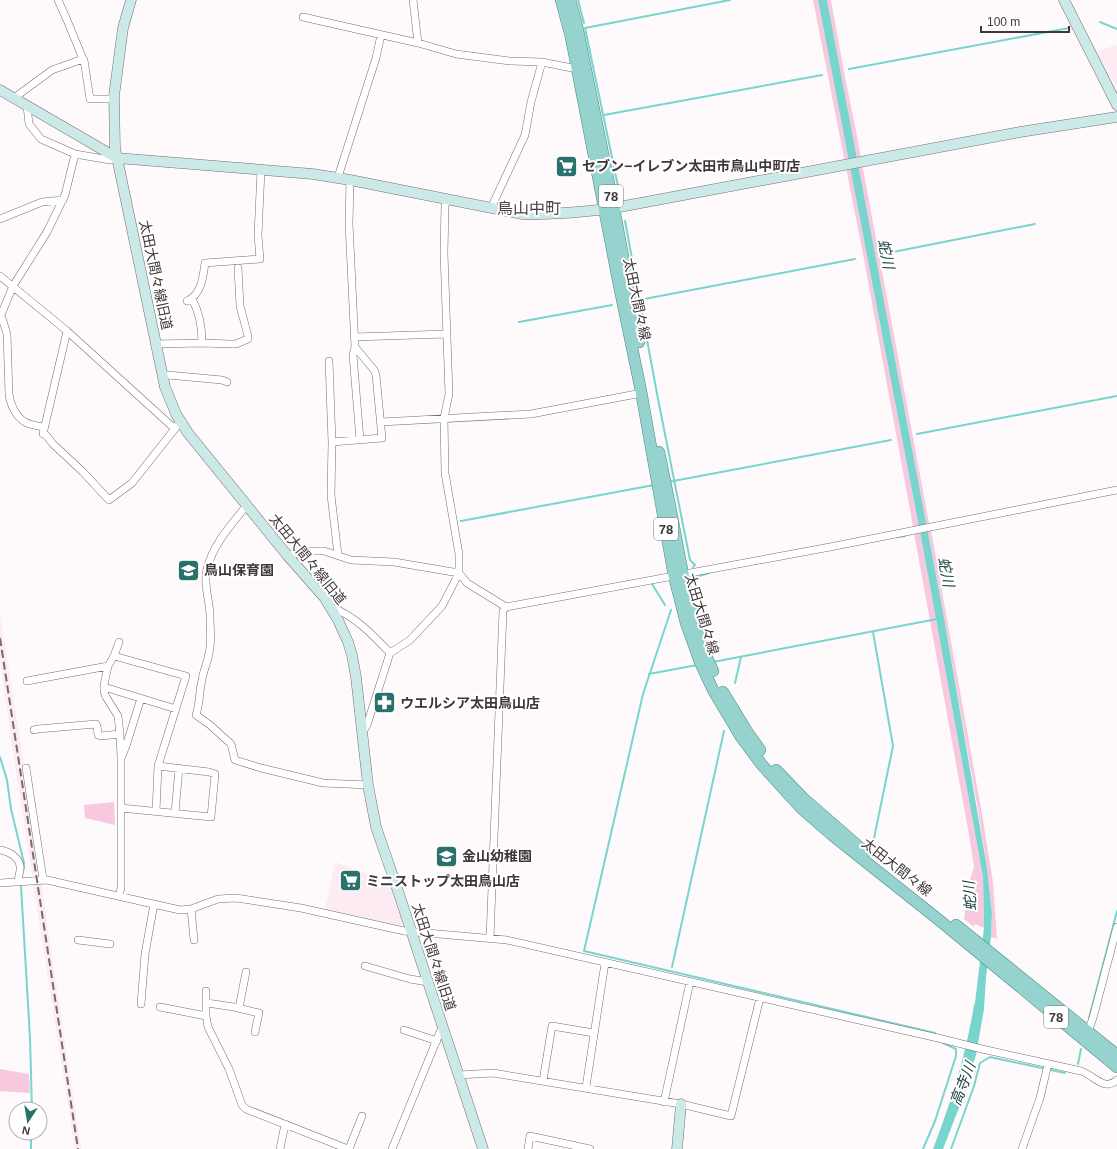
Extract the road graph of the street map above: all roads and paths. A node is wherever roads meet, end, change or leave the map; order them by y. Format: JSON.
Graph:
{"nodes":[{"id":1,"x":58,"y":0,"type":"edge"},
{"id":2,"x":131,"y":0,"type":"edge"},
{"id":3,"x":413,"y":0,"type":"edge"},
{"id":4,"x":561,"y":0,"type":"edge"},
{"id":5,"x":570,"y":0,"type":"edge"},
{"id":6,"x":1064,"y":0,"type":"edge"},
{"id":7,"x":303,"y":17,"type":"dead end"},
{"id":8,"x":381,"y":35,"type":"junction"},
{"id":9,"x":418,"y":42,"type":"junction"},
{"id":10,"x":82,"y":59,"type":"junction"},
{"id":11,"x":542,"y":62,"type":"junction"},
{"id":12,"x":577,"y":69,"type":"junction"},
{"id":13,"x":0,"y":90,"type":"edge"},
{"id":14,"x":14,"y":98,"type":"junction"},
{"id":15,"x":114,"y":99,"type":"junction"},
{"id":16,"x":1117,"y":105,"type":"edge"},
{"id":17,"x":27,"y":106,"type":"junction"},
{"id":18,"x":1117,"y":117,"type":"edge"},
{"id":19,"x":74,"y":154,"type":"junction"},
{"id":20,"x":117,"y":158,"type":"junction"},
{"id":21,"x":261,"y":170,"type":"junction"},
{"id":22,"x":338,"y":178,"type":"junction"},
{"id":23,"x":350,"y":180,"type":"junction"},
{"id":24,"x":447,"y":199,"type":"junction"},
{"id":25,"x":63,"y":200,"type":"junction"},
{"id":26,"x":491,"y":208,"type":"junction"},
{"id":27,"x":609,"y":209,"type":"junction"},
{"id":28,"x":1,"y":217,"type":"edge"},
{"id":29,"x":238,"y":268,"type":"dead end"},
{"id":30,"x":0,"y":276,"type":"edge"},
{"id":31,"x":13,"y":286,"type":"junction"},
{"id":32,"x":67,"y":331,"type":"junction"},
{"id":33,"x":446,"y":334,"type":"junction"},
{"id":34,"x":354,"y":337,"type":"junction"},
{"id":35,"x":202,"y":343,"type":"junction"},
{"id":36,"x":156,"y":344,"type":"junction"},
{"id":37,"x":355,"y":347,"type":"junction"},
{"id":38,"x":329,"y":360,"type":"dead end"},
{"id":39,"x":162,"y":377,"type":"junction"},
{"id":40,"x":227,"y":382,"type":"dead end"},
{"id":41,"x":642,"y":393,"type":"junction"},
{"id":42,"x":444,"y":418,"type":"junction"},
{"id":43,"x":381,"y":422,"type":"junction"},
{"id":44,"x":178,"y":425,"type":"junction"},
{"id":45,"x":44,"y":427,"type":"junction"},
{"id":46,"x":360,"y":440,"type":"junction"},
{"id":47,"x":332,"y":442,"type":"junction"},
{"id":48,"x":1117,"y":490,"type":"edge"},
{"id":49,"x":247,"y":505,"type":"junction"},
{"id":50,"x":287,"y":555,"type":"junction"},
{"id":51,"x":338,"y":555,"type":"junction"},
{"id":52,"x":459,"y":574,"type":"junction"},
{"id":53,"x":679,"y":575,"type":"junction"},
{"id":54,"x":331,"y":607,"type":"junction"},
{"id":55,"x":506,"y":607,"type":"junction"},
{"id":56,"x":119,"y":642,"type":"dead end"},
{"id":57,"x":390,"y":653,"type":"junction"},
{"id":58,"x":114,"y":656,"type":"junction"},
{"id":59,"x":108,"y":666,"type":"junction"},
{"id":60,"x":27,"y":681,"type":"dead end"},
{"id":61,"x":104,"y":687,"type":"junction"},
{"id":62,"x":141,"y":698,"type":"junction"},
{"id":63,"x":176,"y":709,"type":"junction"},
{"id":64,"x":34,"y":730,"type":"dead end"},
{"id":65,"x":363,"y":732,"type":"junction"},
{"id":66,"x":120,"y":734,"type":"junction"},
{"id":67,"x":122,"y":757,"type":"junction"},
{"id":68,"x":158,"y":766,"type":"junction"},
{"id":69,"x":26,"y":768,"type":"dead end"},
{"id":70,"x":179,"y":768,"type":"junction"},
{"id":71,"x":368,"y":785,"type":"junction"},
{"id":72,"x":121,"y":808,"type":"junction"},
{"id":73,"x":156,"y":811,"type":"junction"},
{"id":74,"x":175,"y":813,"type":"junction"},
{"id":75,"x":0,"y":850,"type":"edge"},
{"id":76,"x":43,"y":879,"type":"junction"},
{"id":77,"x":18,"y":882,"type":"junction"},
{"id":78,"x":0,"y":883,"type":"edge"},
{"id":79,"x":119,"y":896,"type":"junction"},
{"id":80,"x":154,"y":904,"type":"junction"},
{"id":81,"x":191,"y":909,"type":"junction"},
{"id":82,"x":1117,"y":927,"type":"edge"},
{"id":83,"x":411,"y":932,"type":"junction"},
{"id":84,"x":490,"y":938,"type":"junction"},
{"id":85,"x":78,"y":940,"type":"dead end"},
{"id":86,"x":194,"y":940,"type":"dead end"},
{"id":87,"x":110,"y":944,"type":"dead end"},
{"id":88,"x":996,"y":962,"type":"junction"},
{"id":89,"x":605,"y":963,"type":"junction"},
{"id":90,"x":365,"y":966,"type":"dead end"},
{"id":91,"x":246,"y":972,"type":"dead end"},
{"id":92,"x":428,"y":982,"type":"junction"},
{"id":93,"x":690,"y":982,"type":"junction"},
{"id":94,"x":206,"y":991,"type":"dead end"},
{"id":95,"x":760,"y":998,"type":"junction"},
{"id":96,"x":207,"y":1003,"type":"junction"},
{"id":97,"x":141,"y":1004,"type":"dead end"},
{"id":98,"x":160,"y":1007,"type":"dead end"},
{"id":99,"x":239,"y":1008,"type":"junction"},
{"id":100,"x":206,"y":1016,"type":"junction"},
{"id":101,"x":442,"y":1027,"type":"junction"},
{"id":102,"x":404,"y":1030,"type":"dead end"},
{"id":103,"x":1088,"y":1031,"type":"junction"},
{"id":104,"x":255,"y":1032,"type":"dead end"},
{"id":105,"x":594,"y":1033,"type":"junction"},
{"id":106,"x":437,"y":1041,"type":"junction"},
{"id":107,"x":1117,"y":1055,"type":"edge"},
{"id":108,"x":1048,"y":1064,"type":"junction"},
{"id":109,"x":1117,"y":1066,"type":"edge"},
{"id":110,"x":459,"y":1075,"type":"junction"},
{"id":111,"x":1117,"y":1080,"type":"edge"},
{"id":112,"x":543,"y":1081,"type":"junction"},
{"id":113,"x":586,"y":1087,"type":"junction"},
{"id":114,"x":664,"y":1102,"type":"junction"},
{"id":115,"x":681,"y":1104,"type":"junction"},
{"id":116,"x":362,"y":1116,"type":"dead end"},
{"id":117,"x":285,"y":1124,"type":"junction"},
{"id":118,"x":570,"y":1147,"type":"edge"},
{"id":119,"x":280,"y":1149,"type":"edge"},
{"id":120,"x":349,"y":1149,"type":"edge"},
{"id":121,"x":392,"y":1149,"type":"edge"},
{"id":122,"x":484,"y":1149,"type":"edge"},
{"id":123,"x":528,"y":1149,"type":"edge"},
{"id":124,"x":590,"y":1149,"type":"edge"},
{"id":125,"x":677,"y":1149,"type":"edge"},
{"id":126,"x":1022,"y":1149,"type":"edge"}],
"edges":[{"from":1,"to":10,"type":"street"},
{"from":2,"to":15,"type":"street","name":"太田大間々線旧道"},
{"from":3,"to":9,"type":"street"},
{"from":4,"to":12,"type":"main road","name":"太田大間々線","number":"78"},
{"from":5,"to":27,"type":"main road","name":"太田大間々線","number":"78"},
{"from":6,"to":16,"type":"street"},
{"from":7,"to":8,"type":"street"},
{"from":8,"to":9,"type":"street"},
{"from":8,"to":22,"type":"street"},
{"from":9,"to":11,"type":"street"},
{"from":10,"to":14,"type":"street"},
{"from":10,"to":15,"type":"street"},
{"from":11,"to":12,"type":"street"},
{"from":11,"to":26,"type":"street"},
{"from":12,"to":27,"type":"main road","name":"太田大間々線","number":"78"},
{"from":13,"to":14,"type":"street"},
{"from":14,"to":17,"type":"street"},
{"from":15,"to":20,"type":"street","name":"太田大間々線旧道"},
{"from":17,"to":19,"type":"street"},
{"from":17,"to":20,"type":"street"},
{"from":18,"to":27,"type":"street"},
{"from":19,"to":20,"type":"street"},
{"from":19,"to":25,"type":"street"},
{"from":20,"to":21,"type":"street"},
{"from":20,"to":36,"type":"street","name":"太田大間々線旧道"},
{"from":21,"to":22,"type":"street"},
{"from":21,"to":35,"type":"street"},
{"from":22,"to":23,"type":"street"},
{"from":23,"to":24,"type":"street"},
{"from":23,"to":34,"type":"street"},
{"from":24,"to":26,"type":"street"},
{"from":24,"to":33,"type":"street"},
{"from":25,"to":28,"type":"street"},
{"from":25,"to":31,"type":"street"},
{"from":26,"to":27,"type":"street"},
{"from":27,"to":41,"type":"main road","name":"太田大間々線","number":"78"},
{"from":27,"to":53,"type":"main road","name":"太田大間々線","number":"78"},
{"from":29,"to":35,"type":"street"},
{"from":30,"to":31,"type":"street"},
{"from":31,"to":32,"type":"street"},
{"from":31,"to":45,"type":"street"},
{"from":32,"to":44,"type":"street"},
{"from":32,"to":45,"type":"street"},
{"from":33,"to":34,"type":"street"},
{"from":33,"to":42,"type":"street"},
{"from":34,"to":37,"type":"street"},
{"from":35,"to":36,"type":"street"},
{"from":36,"to":39,"type":"street","name":"太田大間々線旧道"},
{"from":37,"to":43,"type":"street"},
{"from":37,"to":46,"type":"street"},
{"from":38,"to":47,"type":"street"},
{"from":39,"to":40,"type":"street"},
{"from":39,"to":44,"type":"street","name":"太田大間々線旧道"},
{"from":41,"to":42,"type":"street"},
{"from":41,"to":53,"type":"main road","name":"太田大間々線","number":"78"},
{"from":42,"to":43,"type":"street"},
{"from":42,"to":52,"type":"street"},
{"from":43,"to":46,"type":"street"},
{"from":44,"to":45,"type":"street"},
{"from":44,"to":49,"type":"street","name":"太田大間々線旧道"},
{"from":46,"to":47,"type":"street"},
{"from":47,"to":51,"type":"street"},
{"from":48,"to":53,"type":"street"},
{"from":49,"to":50,"type":"street","name":"太田大間々線旧道"},
{"from":49,"to":71,"type":"street"},
{"from":50,"to":51,"type":"street"},
{"from":50,"to":54,"type":"street","name":"太田大間々線旧道"},
{"from":51,"to":52,"type":"street"},
{"from":52,"to":55,"type":"street"},
{"from":52,"to":57,"type":"street"},
{"from":53,"to":55,"type":"street"},
{"from":53,"to":88,"type":"main road","name":"太田大間々線","number":"78"},
{"from":54,"to":57,"type":"street"},
{"from":54,"to":65,"type":"street","name":"太田大間々線旧道"},
{"from":55,"to":84,"type":"street"},
{"from":56,"to":58,"type":"street"},
{"from":57,"to":65,"type":"street"},
{"from":58,"to":59,"type":"street"},
{"from":58,"to":63,"type":"street"},
{"from":59,"to":60,"type":"street"},
{"from":59,"to":61,"type":"street"},
{"from":61,"to":62,"type":"street"},
{"from":61,"to":66,"type":"street"},
{"from":62,"to":63,"type":"street"},
{"from":62,"to":67,"type":"street"},
{"from":63,"to":68,"type":"street"},
{"from":64,"to":66,"type":"street"},
{"from":65,"to":71,"type":"street","name":"太田大間々線旧道"},
{"from":66,"to":67,"type":"street"},
{"from":67,"to":72,"type":"street"},
{"from":68,"to":70,"type":"street"},
{"from":68,"to":73,"type":"street"},
{"from":69,"to":76,"type":"street"},
{"from":70,"to":74,"type":"street"},
{"from":70,"to":74,"type":"street"},
{"from":71,"to":83,"type":"street","name":"太田大間々線旧道"},
{"from":72,"to":73,"type":"street"},
{"from":72,"to":79,"type":"street"},
{"from":73,"to":74,"type":"street"},
{"from":75,"to":77,"type":"street"},
{"from":76,"to":77,"type":"street"},
{"from":76,"to":79,"type":"street"},
{"from":77,"to":78,"type":"street"},
{"from":79,"to":80,"type":"street"},
{"from":80,"to":81,"type":"street"},
{"from":80,"to":97,"type":"street"},
{"from":81,"to":83,"type":"street"},
{"from":81,"to":86,"type":"street"},
{"from":82,"to":103,"type":"street"},
{"from":83,"to":84,"type":"street"},
{"from":83,"to":92,"type":"street","name":"太田大間々線旧道"},
{"from":84,"to":89,"type":"street"},
{"from":85,"to":87,"type":"street"},
{"from":88,"to":103,"type":"main road","name":"太田大間々線","number":"78"},
{"from":88,"to":109,"type":"main road","name":"太田大間々線","number":"78"},
{"from":89,"to":93,"type":"street"},
{"from":89,"to":105,"type":"street"},
{"from":90,"to":92,"type":"street"},
{"from":91,"to":99,"type":"street"},
{"from":92,"to":101,"type":"street","name":"太田大間々線旧道"},
{"from":93,"to":95,"type":"street"},
{"from":93,"to":114,"type":"street"},
{"from":94,"to":96,"type":"street"},
{"from":95,"to":108,"type":"street"},
{"from":95,"to":115,"type":"street"},
{"from":96,"to":99,"type":"street"},
{"from":96,"to":100,"type":"street"},
{"from":98,"to":100,"type":"street"},
{"from":99,"to":104,"type":"street"},
{"from":100,"to":117,"type":"street"},
{"from":101,"to":106,"type":"street"},
{"from":101,"to":110,"type":"street","name":"太田大間々線旧道"},
{"from":102,"to":106,"type":"street"},
{"from":103,"to":107,"type":"main road","name":"太田大間々線","number":"78"},
{"from":105,"to":112,"type":"street"},
{"from":105,"to":113,"type":"street"},
{"from":106,"to":121,"type":"street"},
{"from":108,"to":111,"type":"street"},
{"from":108,"to":126,"type":"street"},
{"from":110,"to":112,"type":"street"},
{"from":110,"to":122,"type":"street","name":"太田大間々線旧道"},
{"from":112,"to":113,"type":"street"},
{"from":113,"to":114,"type":"street"},
{"from":114,"to":115,"type":"street"},
{"from":115,"to":125,"type":"street"},
{"from":116,"to":120,"type":"street"},
{"from":117,"to":119,"type":"street"},
{"from":117,"to":120,"type":"street"},
{"from":118,"to":123,"type":"street"},
{"from":118,"to":124,"type":"street"}]}
